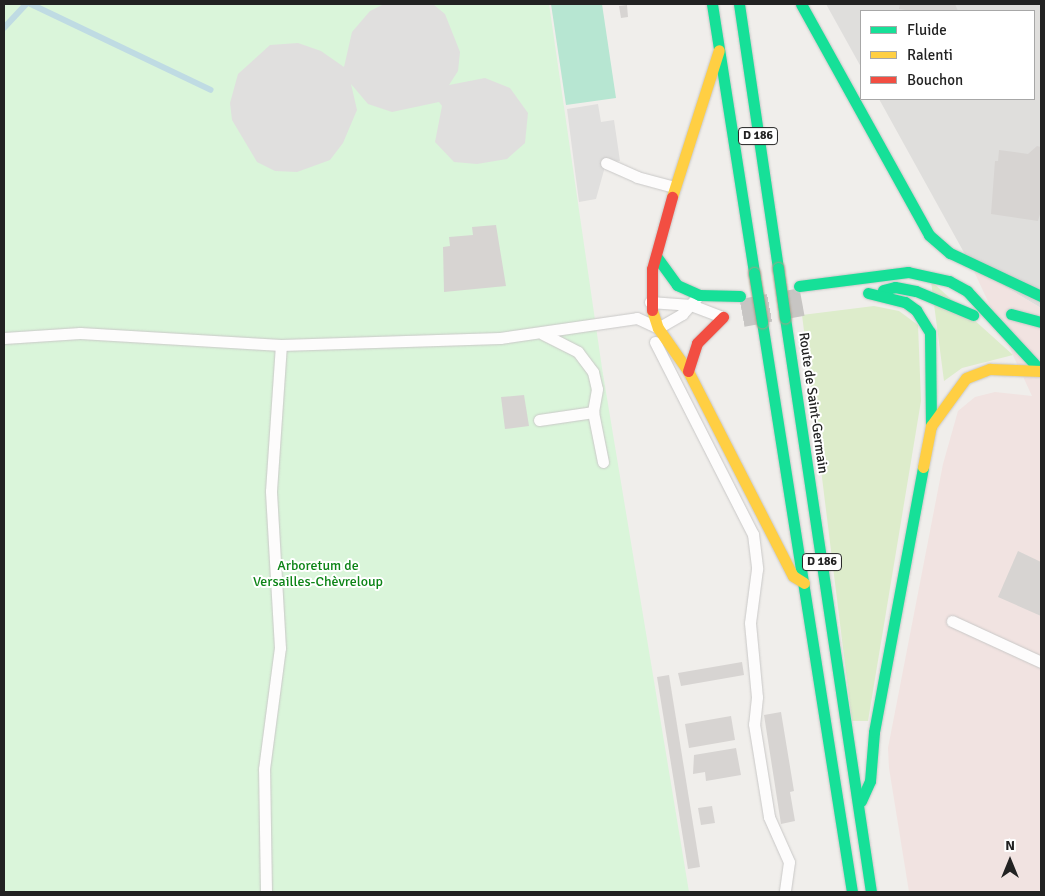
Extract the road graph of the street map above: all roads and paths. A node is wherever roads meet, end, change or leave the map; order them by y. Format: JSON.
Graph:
{"nodes":[{"id":1,"x":712,"y":4,"type":"edge"},
{"id":2,"x":739,"y":4,"type":"edge"},
{"id":3,"x":801,"y":4,"type":"edge"},
{"id":4,"x":719,"y":50,"type":"junction"},
{"id":5,"x":606,"y":162,"type":"dead end"},
{"id":6,"x":674,"y":187,"type":"junction"},
{"id":7,"x":656,"y":256,"type":"junction"},
{"id":8,"x":799,"y":286,"type":"dead end"},
{"id":9,"x":699,"y":295,"type":"junction"},
{"id":10,"x":740,"y":296,"type":"dead end"},
{"id":11,"x":1041,"y":296,"type":"edge"},
{"id":12,"x":649,"y":302,"type":"junction"},
{"id":13,"x":691,"y":305,"type":"junction"},
{"id":14,"x":1011,"y":314,"type":"dead end"},
{"id":15,"x":973,"y":315,"type":"dead end"},
{"id":16,"x":728,"y":316,"type":"joint"},
{"id":17,"x":637,"y":318,"type":"junction"},
{"id":18,"x":1041,"y":322,"type":"edge"},
{"id":19,"x":658,"y":328,"type":"junction"},
{"id":20,"x":543,"y":334,"type":"junction"},
{"id":21,"x":4,"y":338,"type":"edge"},
{"id":22,"x":281,"y":346,"type":"junction"},
{"id":23,"x":688,"y":371,"type":"junction"},
{"id":24,"x":1041,"y":371,"type":"edge"},
{"id":25,"x":593,"y":412,"type":"junction"},
{"id":26,"x":539,"y":420,"type":"dead end"},
{"id":27,"x":931,"y":426,"type":"junction"},
{"id":28,"x":603,"y":462,"type":"dead end"},
{"id":29,"x":738,"y":465,"type":"junction"},
{"id":30,"x":724,"y":473,"type":"junction"},
{"id":31,"x":804,"y":583,"type":"junction"},
{"id":32,"x":952,"y":621,"type":"dead end"},
{"id":33,"x":1041,"y":662,"type":"edge"},
{"id":34,"x":858,"y":806,"type":"junction"},
{"id":35,"x":266,"y":892,"type":"edge"},
{"id":36,"x":785,"y":892,"type":"edge"},
{"id":37,"x":852,"y":892,"type":"edge"},
{"id":38,"x":871,"y":892,"type":"edge"}],
"edges":[{"from":1,"to":4,"type":"main road","number":"D 186"},
{"from":2,"to":34,"type":"main road","name":"Route de Saint-Germain","number":"D 186","bridge":true},
{"from":3,"to":11,"type":"main road"},
{"from":4,"to":6,"type":"main road"},
{"from":4,"to":31,"type":"main road","number":"D 186","bridge":true},
{"from":5,"to":6,"type":"lane"},
{"from":6,"to":7,"type":"main road"},
{"from":7,"to":9,"type":"main road"},
{"from":7,"to":12,"type":"main road"},
{"from":8,"to":24,"type":"main road"},
{"from":9,"to":10,"type":"main road"},
{"from":9,"to":13,"type":"lane"},
{"from":12,"to":13,"type":"lane"},
{"from":12,"to":17,"type":"lane"},
{"from":12,"to":19,"type":"main road"},
{"from":13,"to":16,"type":"lane"},
{"from":13,"to":19,"type":"lane"},
{"from":14,"to":18,"type":"main road"},
{"from":15,"to":27,"type":"main road"},
{"from":16,"to":23,"type":"main road"},
{"from":17,"to":19,"type":"lane"},
{"from":17,"to":20,"type":"lane"},
{"from":19,"to":23,"type":"main road"},
{"from":19,"to":30,"type":"lane"},
{"from":20,"to":22,"type":"lane"},
{"from":20,"to":25,"type":"lane"},
{"from":21,"to":22,"type":"lane"},
{"from":22,"to":35,"type":"lane"},
{"from":23,"to":29,"type":"main road"},
{"from":24,"to":27,"type":"main road"},
{"from":25,"to":26,"type":"lane"},
{"from":25,"to":28,"type":"lane"},
{"from":27,"to":34,"type":"main road"},
{"from":29,"to":30,"type":"lane"},
{"from":29,"to":31,"type":"main road"},
{"from":30,"to":36,"type":"lane"},
{"from":31,"to":37,"type":"main road","number":"D 186"},
{"from":32,"to":33,"type":"lane"},
{"from":34,"to":38,"type":"main road","number":"D 186"}]}
